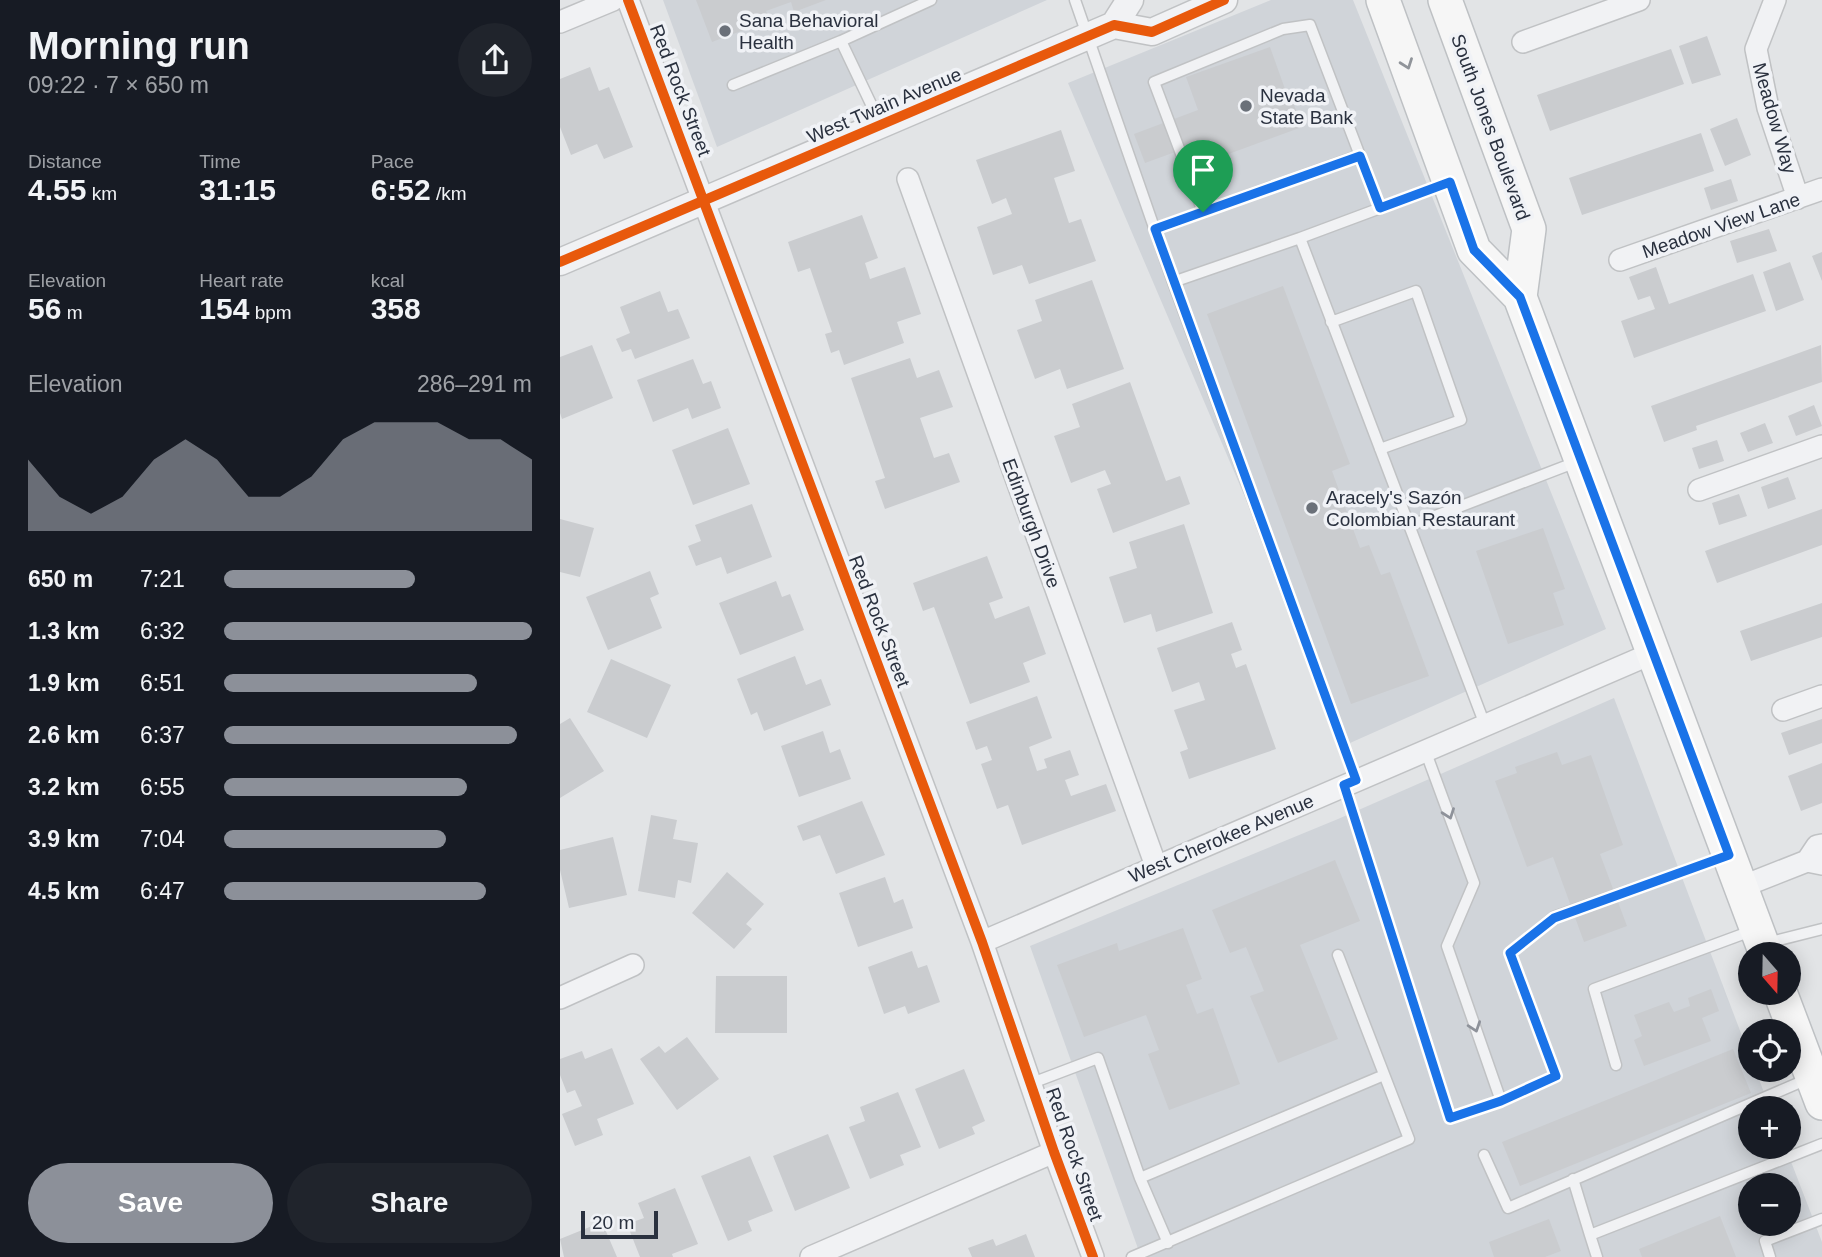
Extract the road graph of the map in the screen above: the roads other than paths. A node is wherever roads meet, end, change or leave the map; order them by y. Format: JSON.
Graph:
{"nodes":[{"id":1,"x":613,"y":0,"type":"edge"},
{"id":2,"x":628,"y":0,"type":"edge"},
{"id":3,"x":932,"y":0,"type":"edge"},
{"id":4,"x":1074,"y":0,"type":"edge"},
{"id":5,"x":1130,"y":0,"type":"edge"},
{"id":6,"x":1224,"y":0,"type":"edge"},
{"id":7,"x":1383,"y":0,"type":"edge"},
{"id":8,"x":1445,"y":0,"type":"edge"},
{"id":9,"x":1639,"y":0,"type":"edge"},
{"id":10,"x":1775,"y":0,"type":"edge"},
{"id":11,"x":560,"y":22,"type":"edge"},
{"id":12,"x":1114,"y":25,"type":"junction"},
{"id":13,"x":1086,"y":37,"type":"junction"},
{"id":14,"x":841,"y":41,"type":"junction"},
{"id":15,"x":1523,"y":42,"type":"dead end"},
{"id":16,"x":733,"y":85,"type":"dead end"},
{"id":17,"x":881,"y":125,"type":"junction"},
{"id":18,"x":1360,"y":156,"type":"junction"},
{"id":19,"x":908,"y":179,"type":"dead end"},
{"id":20,"x":1450,"y":182,"type":"junction"},
{"id":21,"x":1822,"y":189,"type":"edge"},
{"id":22,"x":1798,"y":198,"type":"junction"},
{"id":23,"x":703,"y":201,"type":"junction"},
{"id":24,"x":1380,"y":208,"type":"junction"},
{"id":25,"x":1203,"y":212,"type":"junction"},
{"id":26,"x":1155,"y":229,"type":"junction"},
{"id":27,"x":1300,"y":238,"type":"junction"},
{"id":28,"x":1620,"y":260,"type":"dead end"},
{"id":29,"x":560,"y":262,"type":"edge"},
{"id":30,"x":1173,"y":282,"type":"junction"},
{"id":31,"x":1520,"y":297,"type":"junction"},
{"id":32,"x":1331,"y":322,"type":"junction"},
{"id":33,"x":1822,"y":446,"type":"edge"},
{"id":34,"x":1380,"y":449,"type":"junction"},
{"id":35,"x":1581,"y":460,"type":"junction"},
{"id":36,"x":1699,"y":490,"type":"dead end"},
{"id":37,"x":1409,"y":526,"type":"junction"},
{"id":38,"x":1653,"y":653,"type":"junction"},
{"id":39,"x":1822,"y":696,"type":"edge"},
{"id":40,"x":1783,"y":710,"type":"dead end"},
{"id":41,"x":1485,"y":725,"type":"junction"},
{"id":42,"x":1425,"y":750,"type":"junction"},
{"id":43,"x":1350,"y":783,"type":"junction"},
{"id":44,"x":1822,"y":845,"type":"edge"},
{"id":45,"x":1729,"y":855,"type":"junction"},
{"id":46,"x":1815,"y":863,"type":"edge"},
{"id":47,"x":1156,"y":866,"type":"junction"},
{"id":48,"x":1741,"y":887,"type":"junction"},
{"id":49,"x":1822,"y":929,"type":"edge"},
{"id":50,"x":982,"y":942,"type":"junction"},
{"id":51,"x":1762,"y":942,"type":"edge"},
{"id":52,"x":1738,"y":949,"type":"edge"},
{"id":53,"x":1338,"y":955,"type":"dead end"},
{"id":54,"x":633,"y":965,"type":"dead end"},
{"id":55,"x":560,"y":998,"type":"edge"},
{"id":56,"x":1785,"y":1005,"type":"edge"},
{"id":57,"x":1616,"y":1065,"type":"dead end"},
{"id":58,"x":1384,"y":1075,"type":"junction"},
{"id":59,"x":1032,"y":1083,"type":"junction"},
{"id":60,"x":1817,"y":1090,"type":"edge"},
{"id":61,"x":1501,"y":1101,"type":"junction"},
{"id":62,"x":1822,"y":1143,"type":"edge"},
{"id":63,"x":1054,"y":1152,"type":"junction"},
{"id":64,"x":1484,"y":1155,"type":"dead end"},
{"id":65,"x":1140,"y":1178,"type":"junction"},
{"id":66,"x":1573,"y":1179,"type":"junction"},
{"id":67,"x":1822,"y":1219,"type":"edge"},
{"id":68,"x":1590,"y":1235,"type":"junction"},
{"id":69,"x":1168,"y":1243,"type":"junction"},
{"id":70,"x":811,"y":1257,"type":"edge"},
{"id":71,"x":1093,"y":1257,"type":"edge"},
{"id":72,"x":1132,"y":1257,"type":"edge"},
{"id":73,"x":1597,"y":1257,"type":"edge"},
{"id":74,"x":1770,"y":1257,"type":"edge"}],
"edges":[{"from":1,"to":11,"type":"street"},
{"from":2,"to":23,"type":"street","name":"Red Rock Street"},
{"from":3,"to":14,"type":"lane"},
{"from":4,"to":13,"type":"lane"},
{"from":5,"to":12,"type":"street"},
{"from":6,"to":12,"type":"street"},
{"from":7,"to":20,"type":"main road","name":"South Jones Boulevard","one_way":true},
{"from":8,"to":31,"type":"main road","name":"South Jones Boulevard"},
{"from":9,"to":15,"type":"street"},
{"from":10,"to":22,"type":"street","name":"Meadow Way"},
{"from":12,"to":13,"type":"street","name":"West Twain Avenue"},
{"from":13,"to":17,"type":"street","name":"West Twain Avenue"},
{"from":13,"to":26,"type":"lane"},
{"from":14,"to":16,"type":"lane"},
{"from":14,"to":17,"type":"lane"},
{"from":17,"to":23,"type":"street","name":"West Twain Avenue"},
{"from":18,"to":24,"type":"lane"},
{"from":18,"to":25,"type":"lane"},
{"from":18,"to":25,"type":"lane"},
{"from":19,"to":47,"type":"street","name":"Edinburgh Drive"},
{"from":20,"to":24,"type":"lane"},
{"from":20,"to":31,"type":"main road","name":"South Jones Boulevard"},
{"from":21,"to":22,"type":"street","name":"Meadow View Lane"},
{"from":22,"to":28,"type":"street","name":"Meadow View Lane"},
{"from":23,"to":29,"type":"street","name":"West Twain Avenue"},
{"from":23,"to":50,"type":"street","name":"Red Rock Street"},
{"from":24,"to":27,"type":"lane"},
{"from":25,"to":26,"type":"lane"},
{"from":26,"to":30,"type":"lane"},
{"from":27,"to":30,"type":"lane"},
{"from":27,"to":32,"type":"lane"},
{"from":30,"to":43,"type":"lane"},
{"from":31,"to":35,"type":"main road","name":"South Jones Boulevard"},
{"from":32,"to":34,"type":"lane"},
{"from":32,"to":34,"type":"lane"},
{"from":33,"to":36,"type":"street"},
{"from":34,"to":37,"type":"lane"},
{"from":35,"to":37,"type":"lane"},
{"from":35,"to":38,"type":"main road","name":"South Jones Boulevard"},
{"from":37,"to":41,"type":"lane"},
{"from":38,"to":41,"type":"street","name":"West Cherokee Avenue"},
{"from":38,"to":45,"type":"main road","name":"South Jones Boulevard"},
{"from":39,"to":40,"type":"street"},
{"from":41,"to":42,"type":"street","name":"West Cherokee Avenue"},
{"from":42,"to":43,"type":"street","name":"West Cherokee Avenue"},
{"from":42,"to":61,"type":"lane","one_way":true},
{"from":43,"to":47,"type":"street","name":"West Cherokee Avenue"},
{"from":43,"to":61,"type":"lane"},
{"from":44,"to":46,"type":"street"},
{"from":45,"to":48,"type":"main road","name":"South Jones Boulevard"},
{"from":45,"to":61,"type":"lane"},
{"from":46,"to":48,"type":"street"},
{"from":47,"to":50,"type":"street","name":"West Cherokee Avenue"},
{"from":48,"to":51,"type":"main road","name":"South Jones Boulevard"},
{"from":49,"to":51,"type":"lane"},
{"from":50,"to":59,"type":"street","name":"Red Rock Street"},
{"from":52,"to":57,"type":"lane"},
{"from":53,"to":58,"type":"lane"},
{"from":54,"to":55,"type":"street"},
{"from":56,"to":60,"type":"main road"},
{"from":58,"to":65,"type":"lane"},
{"from":58,"to":69,"type":"lane"},
{"from":59,"to":63,"type":"street","name":"Red Rock Street"},
{"from":59,"to":65,"type":"lane"},
{"from":60,"to":66,"type":"lane"},
{"from":62,"to":68,"type":"lane"},
{"from":63,"to":70,"type":"street"},
{"from":63,"to":71,"type":"street","name":"Red Rock Street"},
{"from":64,"to":66,"type":"lane"},
{"from":65,"to":69,"type":"lane"},
{"from":66,"to":68,"type":"lane"},
{"from":67,"to":74,"type":"lane"},
{"from":68,"to":73,"type":"lane"},
{"from":69,"to":72,"type":"lane"}]}
